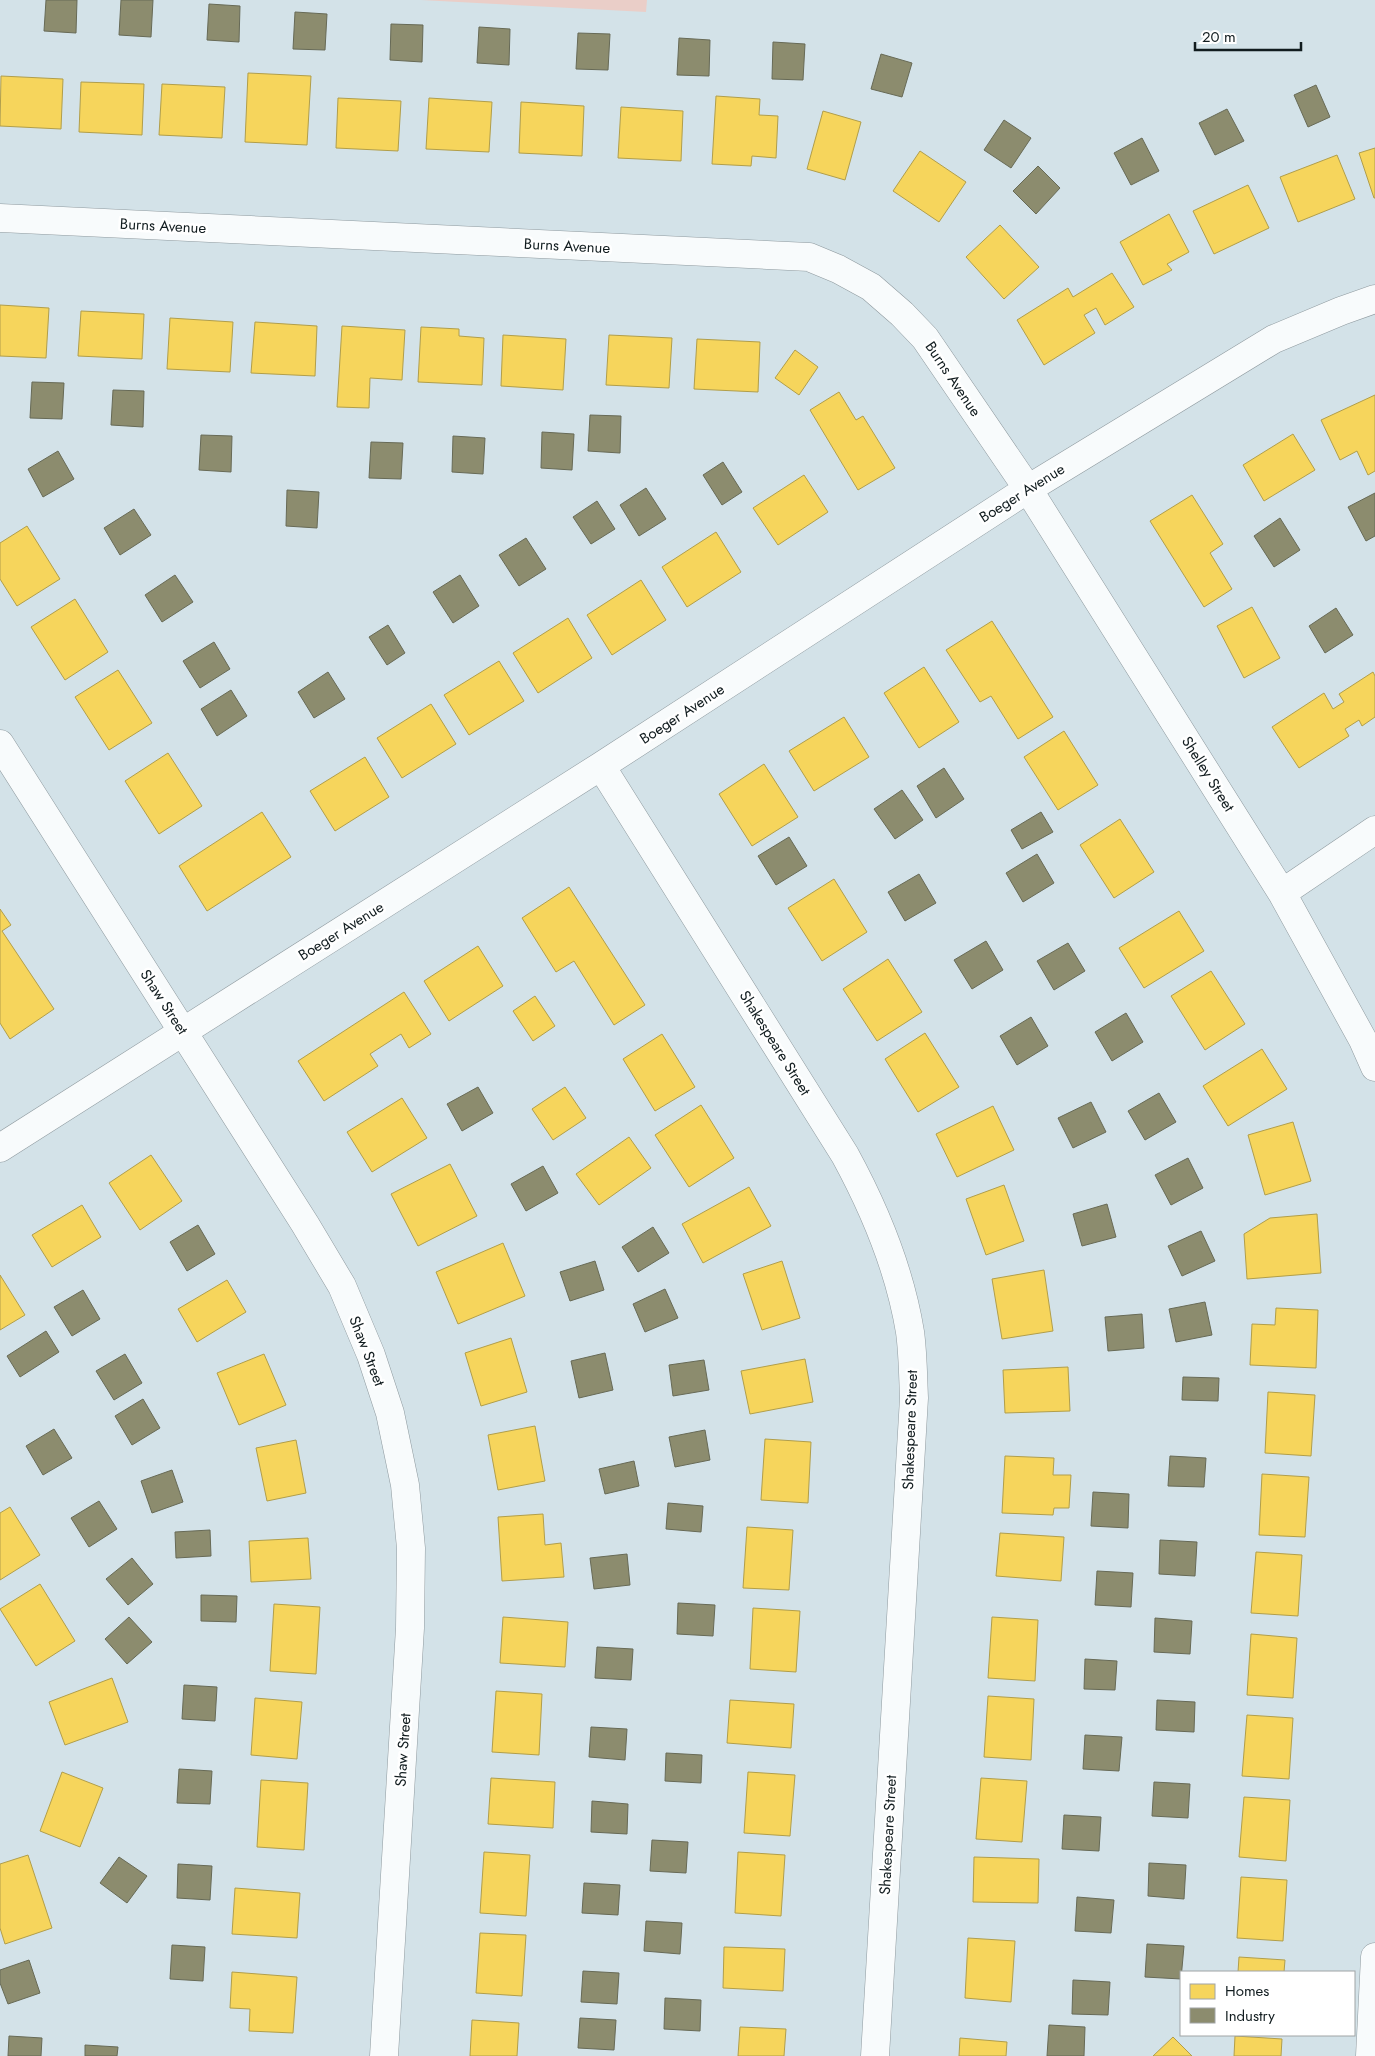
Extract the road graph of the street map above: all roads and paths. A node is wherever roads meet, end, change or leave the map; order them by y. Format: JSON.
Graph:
{"nodes":[{"id":1,"x":0,"y":218,"type":"edge"},
{"id":2,"x":1375,"y":299,"type":"edge"},
{"id":3,"x":1028,"y":489,"type":"junction"},
{"id":4,"x":0,"y":744,"type":"edge"},
{"id":5,"x":602,"y":766,"type":"junction"},
{"id":6,"x":1375,"y":830,"type":"edge"},
{"id":7,"x":1282,"y":893,"type":"junction"},
{"id":8,"x":183,"y":1031,"type":"junction"},
{"id":9,"x":1375,"y":1067,"type":"edge"},
{"id":10,"x":0,"y":1148,"type":"edge"},
{"id":11,"x":1375,"y":1958,"type":"edge"},
{"id":12,"x":384,"y":2056,"type":"edge"},
{"id":13,"x":875,"y":2056,"type":"edge"},
{"id":14,"x":1370,"y":2056,"type":"edge"}],
"edges":[{"from":1,"to":3,"type":"street","name":"Burns Avenue"},
{"from":2,"to":3,"type":"street","name":"Boeger Avenue"},
{"from":3,"to":5,"type":"street","name":"Boeger Avenue"},
{"from":3,"to":7,"type":"street","name":"Shelley Street"},
{"from":4,"to":8,"type":"street","name":"Shaw Street"},
{"from":5,"to":8,"type":"street","name":"Boeger Avenue"},
{"from":5,"to":13,"type":"street","name":"Shakespeare Street"},
{"from":6,"to":7,"type":"street"},
{"from":7,"to":9,"type":"street","name":"Shelley Street"},
{"from":8,"to":10,"type":"street","name":"Boeger Avenue"},
{"from":8,"to":12,"type":"street","name":"Shaw Street"},
{"from":11,"to":14,"type":"street"}]}
